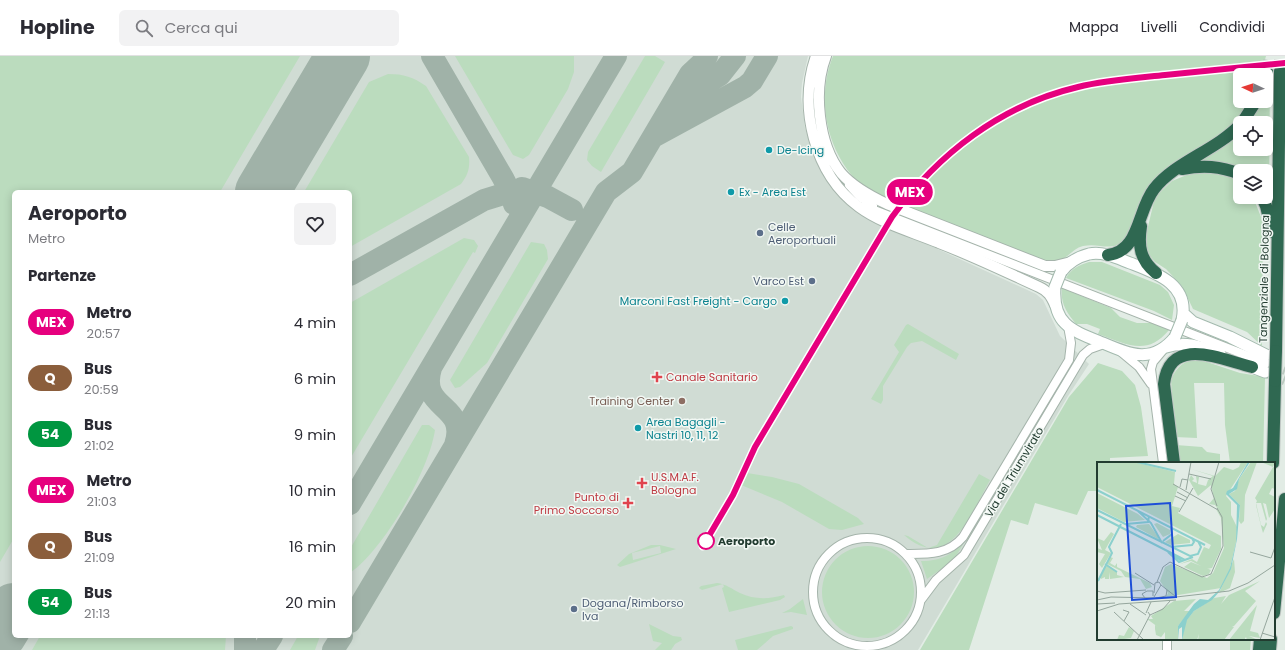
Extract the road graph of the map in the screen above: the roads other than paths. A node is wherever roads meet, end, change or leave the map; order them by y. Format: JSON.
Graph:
{"nodes":[{"id":1,"x":816,"y":56,"type":"edge"},
{"id":2,"x":826,"y":56,"type":"edge"},
{"id":3,"x":1280,"y":71,"type":"tunnel mouth"},
{"id":4,"x":1233,"y":132,"type":"edge"},
{"id":5,"x":1175,"y":171,"type":"junction"},
{"id":6,"x":840,"y":172,"type":"junction"},
{"id":7,"x":1233,"y":172,"type":"edge"},
{"id":8,"x":845,"y":193,"type":"junction"},
{"id":9,"x":1265,"y":204,"type":"edge"},
{"id":10,"x":1145,"y":206,"type":"junction"},
{"id":11,"x":890,"y":216,"type":"junction"},
{"id":12,"x":1108,"y":255,"type":"junction"},
{"id":13,"x":1073,"y":261,"type":"junction"},
{"id":14,"x":1156,"y":273,"type":"junction"},
{"id":15,"x":1055,"y":306,"type":"junction"},
{"id":16,"x":1183,"y":316,"type":"junction"},
{"id":17,"x":1068,"y":326,"type":"junction"},
{"id":18,"x":1276,"y":326,"type":"junction"},
{"id":19,"x":1110,"y":346,"type":"junction"},
{"id":20,"x":1165,"y":347,"type":"junction"},
{"id":21,"x":1268,"y":360,"type":"junction"},
{"id":22,"x":1252,"y":367,"type":"junction"},
{"id":23,"x":1155,"y":390,"type":"junction"},
{"id":24,"x":1275,"y":403,"type":"junction"},
{"id":25,"x":1163,"y":462,"type":"edge"},
{"id":26,"x":1174,"y":462,"type":"edge"},
{"id":27,"x":1268,"y":462,"type":"edge"},
{"id":28,"x":1273,"y":462,"type":"edge"},
{"id":29,"x":1285,"y":499,"type":"edge"},
{"id":30,"x":906,"y":554,"type":"junction"},
{"id":31,"x":920,"y":600,"type":"junction"},
{"id":32,"x":1275,"y":603,"type":"edge"},
{"id":33,"x":1260,"y":640,"type":"edge"},
{"id":34,"x":1271,"y":640,"type":"edge"},
{"id":35,"x":1259,"y":650,"type":"edge"},
{"id":36,"x":1270,"y":650,"type":"edge"}],
"edges":[{"from":1,"to":8,"type":"street","name":"Via del Triumvirato"},
{"from":2,"to":6,"type":"street","name":"Via del Triumvirato"},
{"from":3,"to":18,"type":"highway","name":"Tangenziale di Bologna"},
{"from":4,"to":5,"type":"highway"},
{"from":5,"to":7,"type":"highway"},
{"from":5,"to":10,"type":"highway"},
{"from":6,"to":11,"type":"street","name":"Via del Triumvirato"},
{"from":6,"to":13,"type":"street","name":"Via del Triumvirato"},
{"from":8,"to":11,"type":"street","name":"Via del Triumvirato"},
{"from":8,"to":15,"type":"street","name":"Via del Triumvirato"},
{"from":9,"to":18,"type":"highway"},
{"from":10,"to":12,"type":"highway"},
{"from":10,"to":14,"type":"highway"},
{"from":11,"to":21,"type":"street","name":"Via del Triumvirato"},
{"from":12,"to":13,"type":"main road","name":"Via del Triumvirato"},
{"from":12,"to":14,"type":"main road","name":"Via del Triumvirato"},
{"from":13,"to":15,"type":"main road","name":"Via del Triumvirato","bridge":true},
{"from":14,"to":16,"type":"main road","name":"Via del Triumvirato"},
{"from":15,"to":17,"type":"main road","name":"Via del Triumvirato"},
{"from":16,"to":20,"type":"main road","name":"Via del Triumvirato","bridge":true},
{"from":16,"to":21,"type":"main road"},
{"from":17,"to":19,"type":"main road","name":"Via del Triumvirato"},
{"from":17,"to":30,"type":"street","name":"Via del Triumvirato"},
{"from":18,"to":21,"type":"highway","name":"Tangenziale di Bologna"},
{"from":19,"to":20,"type":"main road","name":"Via del Triumvirato"},
{"from":19,"to":23,"type":"street"},
{"from":19,"to":31,"type":"street","name":"Via del Triumvirato"},
{"from":20,"to":22,"type":"main road","name":"Via del Triumvirato"},
{"from":20,"to":23,"type":"street"},
{"from":21,"to":22,"type":"main road","name":"Via del Triumvirato"},
{"from":21,"to":24,"type":"highway","name":"Tangenziale di Bologna","bridge":true},
{"from":22,"to":26,"type":"highway"},
{"from":23,"to":25,"type":"street"},
{"from":24,"to":27,"type":"highway"},
{"from":24,"to":28,"type":"highway","name":"Tangenziale di Bologna"},
{"from":29,"to":32,"type":"highway"},
{"from":30,"to":31,"type":"street"},
{"from":30,"to":31,"type":"street"},
{"from":33,"to":35,"type":"highway"},
{"from":34,"to":36,"type":"highway"}]}
